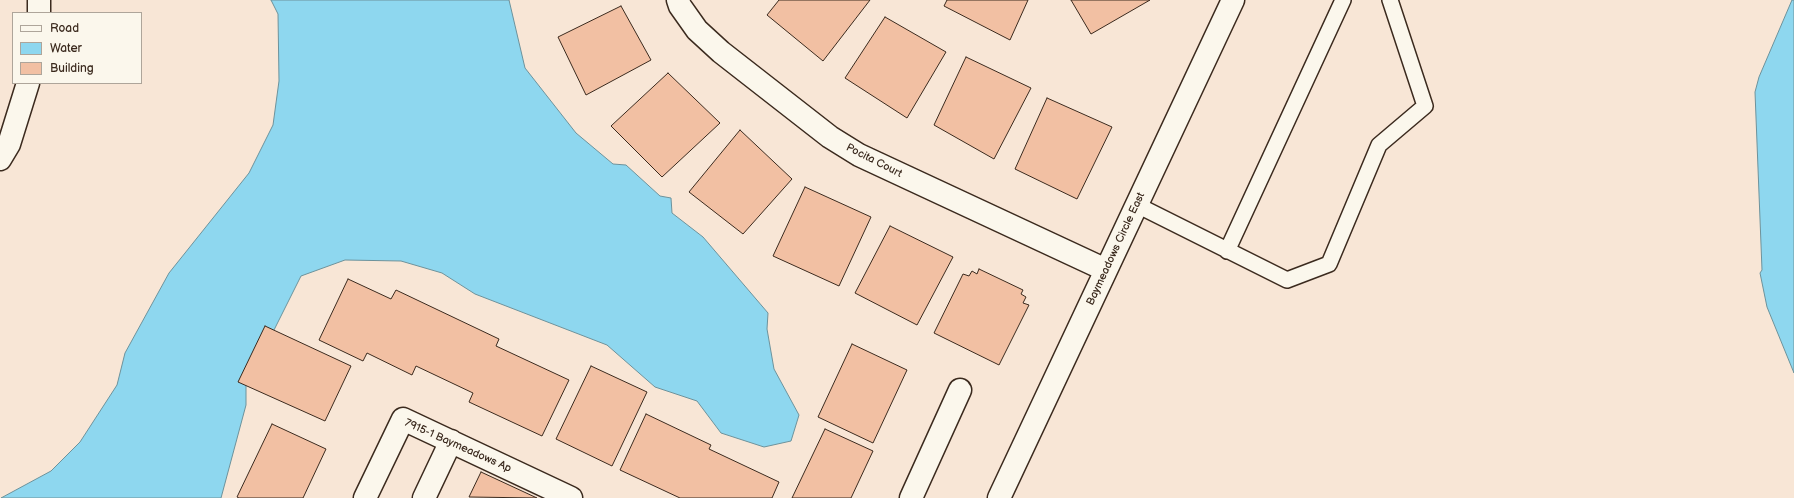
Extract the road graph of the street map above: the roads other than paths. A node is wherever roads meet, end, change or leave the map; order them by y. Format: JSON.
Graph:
{"nodes":[{"id":1,"x":39,"y":0,"type":"edge"},
{"id":2,"x":678,"y":0,"type":"edge"},
{"id":3,"x":1233,"y":0,"type":"edge"},
{"id":4,"x":1343,"y":0,"type":"edge"},
{"id":5,"x":1390,"y":0,"type":"edge"},
{"id":6,"x":39,"y":12,"type":"edge"},
{"id":7,"x":28,"y":84,"type":"edge"},
{"id":8,"x":0,"y":159,"type":"edge"},
{"id":9,"x":1137,"y":205,"type":"junction"},
{"id":10,"x":1227,"y":250,"type":"junction"},
{"id":11,"x":1106,"y":270,"type":"junction"},
{"id":12,"x":960,"y":390,"type":"dead end"},
{"id":13,"x":451,"y":441,"type":"junction"},
{"id":14,"x":365,"y":498,"type":"edge"},
{"id":15,"x":424,"y":498,"type":"edge"},
{"id":16,"x":571,"y":498,"type":"edge"},
{"id":17,"x":911,"y":498,"type":"edge"},
{"id":18,"x":999,"y":498,"type":"edge"}],
"edges":[{"from":1,"to":6,"type":"street"},
{"from":2,"to":11,"type":"street","name":"Pocita Court"},
{"from":3,"to":9,"type":"street","name":"Baymeadows Circle East"},
{"from":4,"to":10,"type":"lane"},
{"from":5,"to":10,"type":"lane"},
{"from":7,"to":8,"type":"street"},
{"from":9,"to":10,"type":"lane"},
{"from":9,"to":11,"type":"street","name":"Baymeadows Circle East"},
{"from":11,"to":18,"type":"street","name":"Baymeadows Circle East"},
{"from":12,"to":17,"type":"street"},
{"from":13,"to":14,"type":"street","name":"7915-1 Baymeadows Ap"},
{"from":13,"to":15,"type":"street"},
{"from":13,"to":16,"type":"street","name":"7915-1 Baymeadows Ap"}]}
